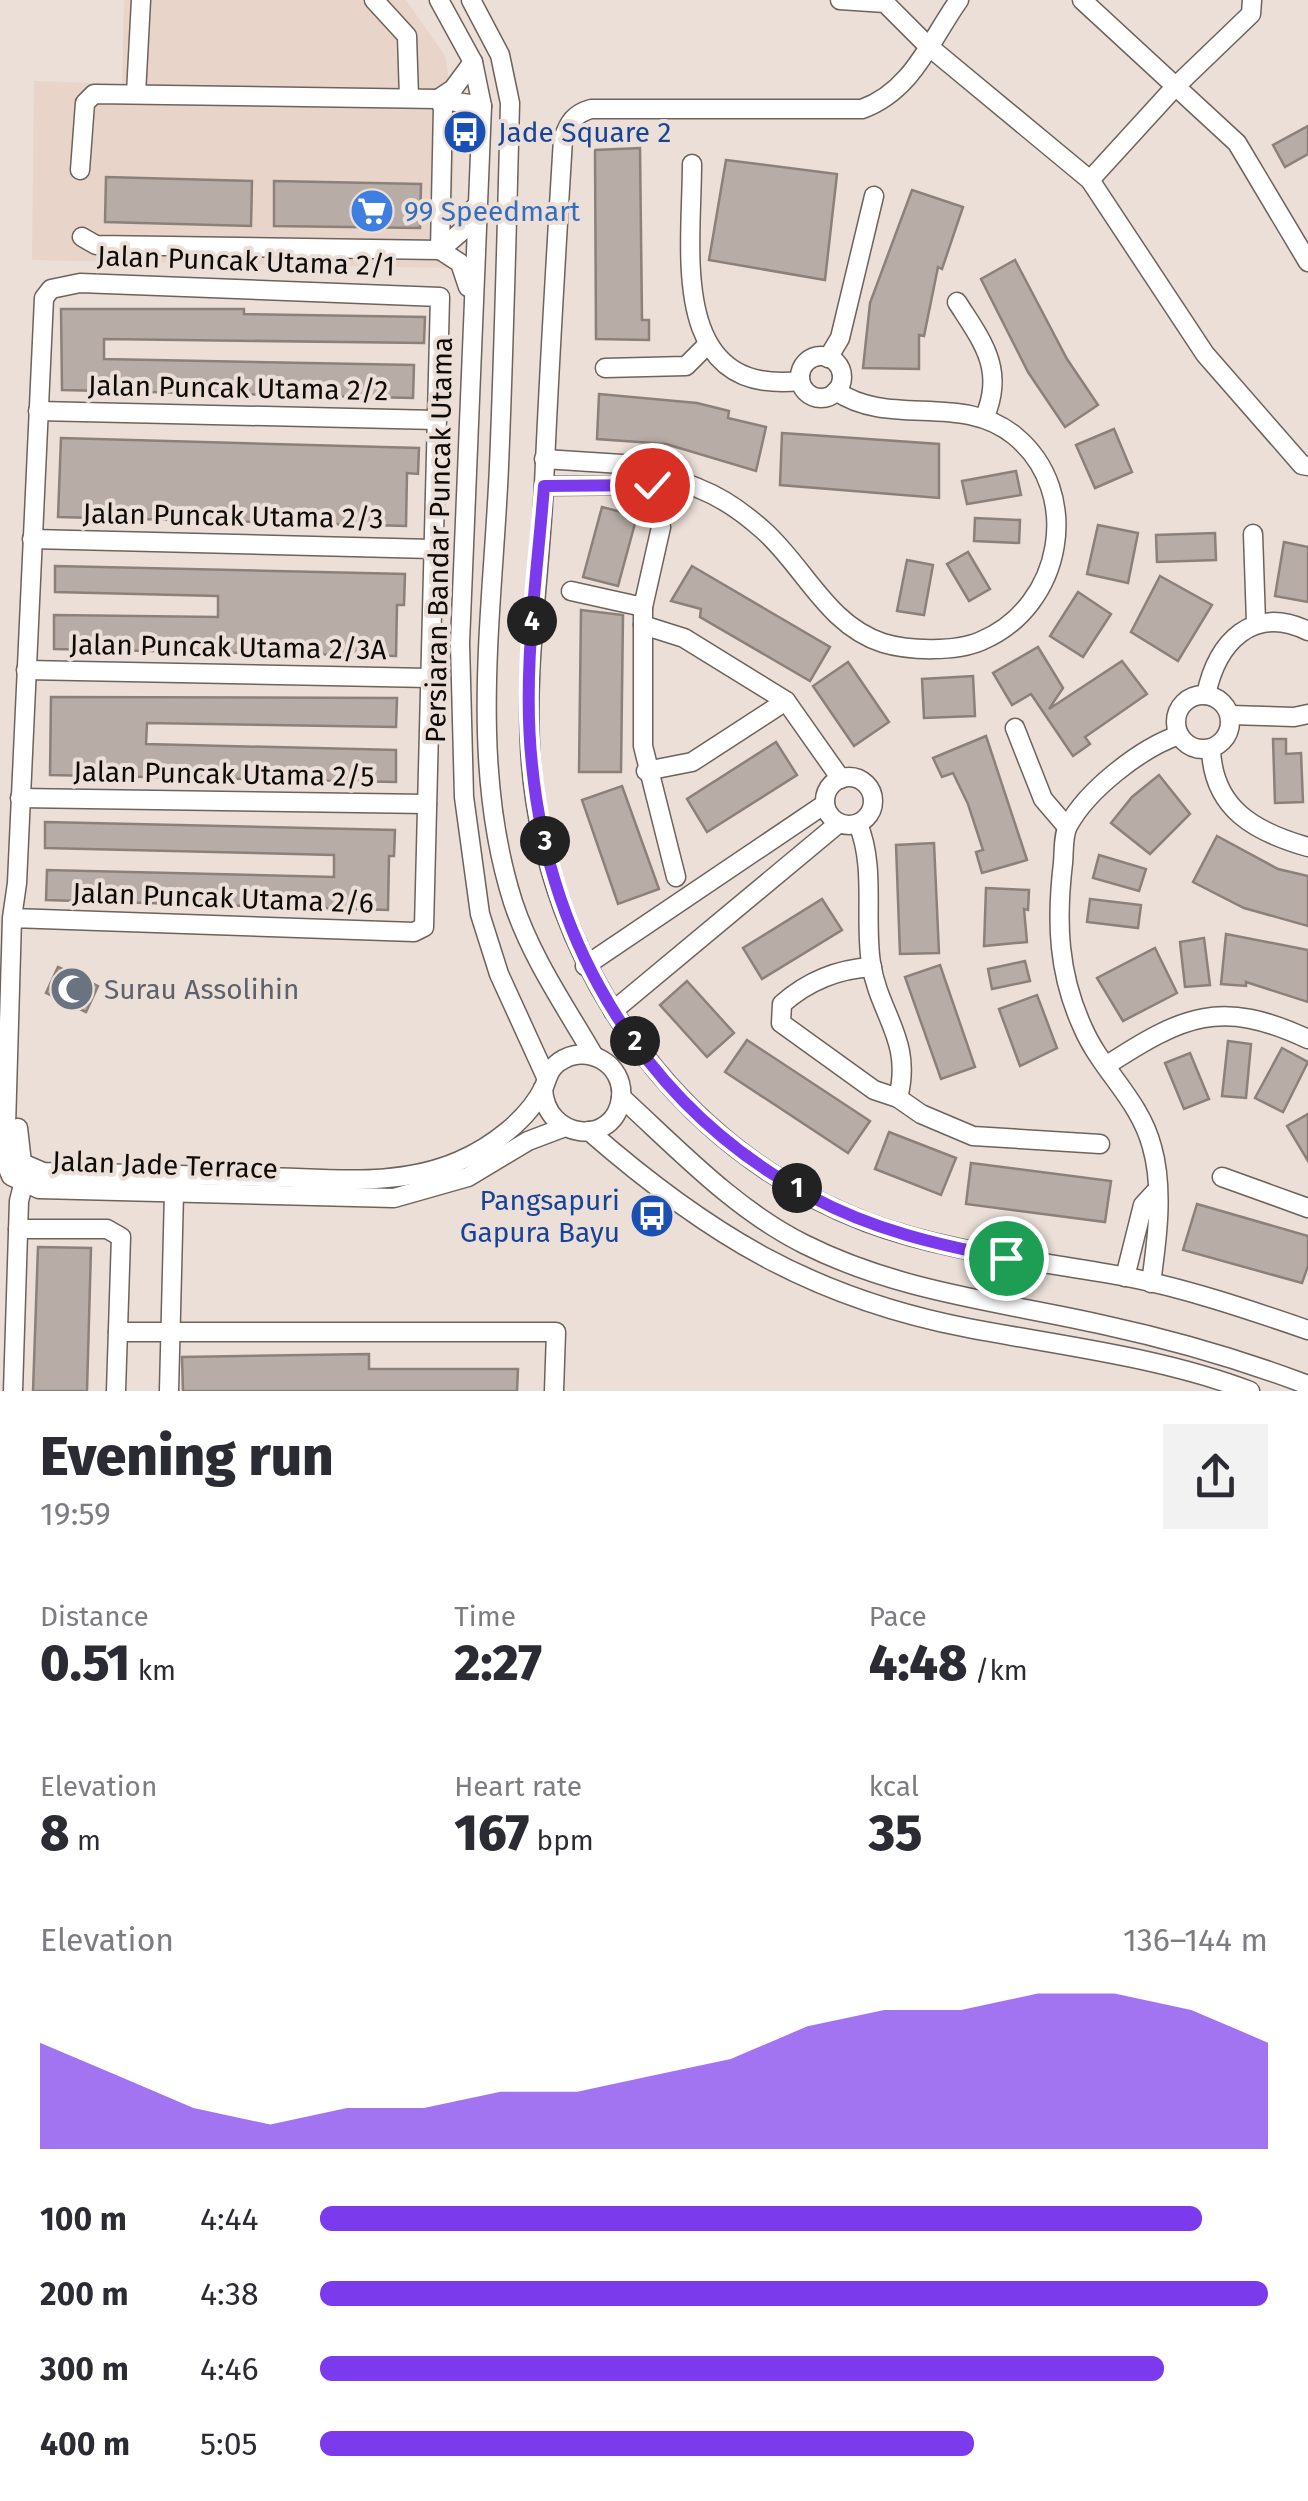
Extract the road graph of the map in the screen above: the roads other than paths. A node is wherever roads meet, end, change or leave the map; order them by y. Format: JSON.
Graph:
{"nodes":[{"id":1,"x":141,"y":0,"type":"edge"},
{"id":2,"x":374,"y":0,"type":"edge"},
{"id":3,"x":438,"y":0,"type":"edge"},
{"id":4,"x":472,"y":0,"type":"edge"},
{"id":5,"x":840,"y":0,"type":"edge"},
{"id":6,"x":959,"y":0,"type":"edge"},
{"id":7,"x":1082,"y":0,"type":"edge"},
{"id":8,"x":1252,"y":0,"type":"edge"},
{"id":9,"x":885,"y":1,"type":"edge"},
{"id":10,"x":927,"y":45,"type":"junction"},
{"id":11,"x":473,"y":62,"type":"junction"},
{"id":12,"x":1174,"y":88,"type":"junction"},
{"id":13,"x":136,"y":94,"type":"junction"},
{"id":14,"x":409,"y":98,"type":"junction"},
{"id":15,"x":438,"y":99,"type":"junction"},
{"id":16,"x":482,"y":106,"type":"junction"},
{"id":17,"x":692,"y":164,"type":"dead end"},
{"id":18,"x":80,"y":170,"type":"dead end"},
{"id":19,"x":1090,"y":180,"type":"junction"},
{"id":20,"x":479,"y":182,"type":"junction"},
{"id":21,"x":874,"y":196,"type":"dead end"},
{"id":22,"x":82,"y":237,"type":"dead end"},
{"id":23,"x":440,"y":250,"type":"junction"},
{"id":24,"x":1308,"y":262,"type":"edge"},
{"id":25,"x":957,"y":302,"type":"dead end"},
{"id":26,"x":470,"y":333,"type":"junction"},
{"id":27,"x":708,"y":345,"type":"junction"},
{"id":28,"x":828,"y":358,"type":"junction"},
{"id":29,"x":606,"y":368,"type":"dead end"},
{"id":30,"x":800,"y":381,"type":"junction"},
{"id":31,"x":836,"y":392,"type":"junction"},
{"id":32,"x":38,"y":411,"type":"junction"},
{"id":33,"x":985,"y":416,"type":"junction"},
{"id":34,"x":438,"y":420,"type":"junction"},
{"id":35,"x":544,"y":459,"type":"junction"},
{"id":36,"x":1308,"y":466,"type":"edge"},
{"id":37,"x":667,"y":478,"type":"junction"},
{"id":38,"x":544,"y":486,"type":"junction"},
{"id":39,"x":661,"y":527,"type":"dead end"},
{"id":40,"x":1253,"y":534,"type":"dead end"},
{"id":41,"x":32,"y":539,"type":"junction"},
{"id":42,"x":432,"y":549,"type":"junction"},
{"id":43,"x":572,"y":591,"type":"dead end"},
{"id":44,"x":643,"y":616,"type":"junction"},
{"id":45,"x":1256,"y":622,"type":"junction"},
{"id":46,"x":1308,"y":632,"type":"edge"},
{"id":47,"x":26,"y":670,"type":"junction"},
{"id":48,"x":429,"y":678,"type":"junction"},
{"id":49,"x":1206,"y":694,"type":"junction"},
{"id":50,"x":786,"y":701,"type":"junction"},
{"id":51,"x":1308,"y":714,"type":"edge"},
{"id":52,"x":1230,"y":715,"type":"junction"},
{"id":53,"x":1015,"y":728,"type":"dead end"},
{"id":54,"x":1178,"y":734,"type":"junction"},
{"id":55,"x":1211,"y":748,"type":"junction"},
{"id":56,"x":646,"y":771,"type":"junction"},
{"id":57,"x":840,"y":780,"type":"junction"},
{"id":58,"x":20,"y":798,"type":"junction"},
{"id":59,"x":427,"y":804,"type":"junction"},
{"id":60,"x":826,"y":804,"type":"junction"},
{"id":61,"x":839,"y":823,"type":"junction"},
{"id":62,"x":858,"y":824,"type":"junction"},
{"id":63,"x":1067,"y":827,"type":"junction"},
{"id":64,"x":1308,"y":847,"type":"edge"},
{"id":65,"x":676,"y":877,"type":"dead end"},
{"id":66,"x":17,"y":918,"type":"junction"},
{"id":67,"x":584,"y":966,"type":"junction"},
{"id":68,"x":872,"y":967,"type":"junction"},
{"id":69,"x":612,"y":1010,"type":"junction"},
{"id":70,"x":1308,"y":1038,"type":"edge"},
{"id":71,"x":594,"y":1056,"type":"junction"},
{"id":72,"x":1107,"y":1065,"type":"junction"},
{"id":73,"x":545,"y":1082,"type":"junction"},
{"id":74,"x":621,"y":1097,"type":"junction"},
{"id":75,"x":898,"y":1098,"type":"junction"},
{"id":76,"x":564,"y":1128,"type":"junction"},
{"id":77,"x":589,"y":1131,"type":"junction"},
{"id":78,"x":1100,"y":1144,"type":"dead end"},
{"id":79,"x":155,"y":1174,"type":"junction"},
{"id":80,"x":198,"y":1176,"type":"junction"},
{"id":81,"x":1222,"y":1177,"type":"dead end"},
{"id":82,"x":24,"y":1185,"type":"junction"},
{"id":83,"x":1155,"y":1192,"type":"junction"},
{"id":84,"x":174,"y":1193,"type":"junction"},
{"id":85,"x":1308,"y":1208,"type":"edge"},
{"id":86,"x":18,"y":1229,"type":"junction"},
{"id":87,"x":1125,"y":1277,"type":"junction"},
{"id":88,"x":1151,"y":1283,"type":"junction"},
{"id":89,"x":1308,"y":1330,"type":"edge"},
{"id":90,"x":118,"y":1332,"type":"junction"},
{"id":91,"x":170,"y":1332,"type":"junction"},
{"id":92,"x":1308,"y":1385,"type":"edge"},
{"id":93,"x":13,"y":1391,"type":"edge"},
{"id":94,"x":116,"y":1391,"type":"edge"},
{"id":95,"x":169,"y":1391,"type":"edge"},
{"id":96,"x":554,"y":1391,"type":"edge"},
{"id":97,"x":1250,"y":1391,"type":"edge"}],
"edges":[{"from":1,"to":13,"type":"street"},
{"from":2,"to":14,"type":"street"},
{"from":3,"to":11,"type":"street","name":"Persiaran Bandar Puncak Utama"},
{"from":4,"to":71,"type":"street","name":"Persiaran Bandar Puncak Utama"},
{"from":5,"to":9,"type":"street"},
{"from":6,"to":10,"type":"street"},
{"from":7,"to":12,"type":"street"},
{"from":8,"to":12,"type":"street"},
{"from":9,"to":10,"type":"street"},
{"from":10,"to":19,"type":"street"},
{"from":10,"to":35,"type":"street"},
{"from":11,"to":15,"type":"street"},
{"from":11,"to":16,"type":"street","name":"Persiaran Bandar Puncak Utama"},
{"from":12,"to":19,"type":"street"},
{"from":12,"to":24,"type":"street"},
{"from":13,"to":14,"type":"street"},
{"from":13,"to":18,"type":"street"},
{"from":14,"to":15,"type":"street"},
{"from":15,"to":16,"type":"street"},
{"from":15,"to":23,"type":"street"},
{"from":16,"to":20,"type":"street","name":"Persiaran Bandar Puncak Utama"},
{"from":17,"to":27,"type":"street"},
{"from":19,"to":36,"type":"street"},
{"from":20,"to":23,"type":"street"},
{"from":20,"to":26,"type":"street","name":"Persiaran Bandar Puncak Utama"},
{"from":21,"to":28,"type":"street"},
{"from":22,"to":23,"type":"street"},
{"from":23,"to":26,"type":"street"},
{"from":25,"to":33,"type":"street"},
{"from":26,"to":73,"type":"street","name":"Persiaran Bandar Puncak Utama"},
{"from":27,"to":29,"type":"street"},
{"from":27,"to":30,"type":"street"},
{"from":28,"to":30,"type":"street"},
{"from":28,"to":31,"type":"street"},
{"from":30,"to":31,"type":"street"},
{"from":31,"to":33,"type":"street"},
{"from":32,"to":34,"type":"street","name":"Jalan Puncak Utama 2/2"},
{"from":32,"to":34,"type":"street","name":"Jalan Puncak Utama 2/1"},
{"from":32,"to":41,"type":"street"},
{"from":33,"to":37,"type":"street"},
{"from":34,"to":42,"type":"street"},
{"from":35,"to":37,"type":"street"},
{"from":35,"to":38,"type":"street"},
{"from":37,"to":38,"type":"street"},
{"from":38,"to":67,"type":"street"},
{"from":39,"to":44,"type":"street"},
{"from":40,"to":45,"type":"street"},
{"from":41,"to":42,"type":"street","name":"Jalan Puncak Utama 2/3"},
{"from":41,"to":47,"type":"street"},
{"from":42,"to":48,"type":"street"},
{"from":43,"to":44,"type":"street"},
{"from":44,"to":50,"type":"street"},
{"from":44,"to":56,"type":"street"},
{"from":45,"to":46,"type":"street"},
{"from":45,"to":49,"type":"street"},
{"from":47,"to":48,"type":"street","name":"Jalan Puncak Utama 2/3A"},
{"from":47,"to":58,"type":"street"},
{"from":48,"to":59,"type":"street"},
{"from":49,"to":52,"type":"street"},
{"from":49,"to":54,"type":"street"},
{"from":50,"to":56,"type":"street"},
{"from":50,"to":57,"type":"street"},
{"from":51,"to":52,"type":"street"},
{"from":52,"to":55,"type":"street"},
{"from":53,"to":63,"type":"street"},
{"from":54,"to":55,"type":"street"},
{"from":54,"to":63,"type":"street"},
{"from":55,"to":64,"type":"street"},
{"from":56,"to":65,"type":"street"},
{"from":57,"to":60,"type":"street"},
{"from":57,"to":62,"type":"street"},
{"from":58,"to":59,"type":"street","name":"Jalan Puncak Utama 2/5"},
{"from":58,"to":66,"type":"street"},
{"from":59,"to":66,"type":"street","name":"Jalan Puncak Utama 2/6"},
{"from":60,"to":61,"type":"street"},
{"from":60,"to":67,"type":"street"},
{"from":61,"to":62,"type":"street"},
{"from":61,"to":69,"type":"street"},
{"from":62,"to":68,"type":"street"},
{"from":63,"to":72,"type":"street"},
{"from":66,"to":79,"type":"street","name":"Jalan Jade Terrace"},
{"from":66,"to":82,"type":"street","name":"Jalan Jade Terrace"},
{"from":67,"to":69,"type":"street"},
{"from":68,"to":75,"type":"street"},
{"from":68,"to":75,"type":"street"},
{"from":69,"to":87,"type":"street"},
{"from":70,"to":72,"type":"street"},
{"from":71,"to":73,"type":"street"},
{"from":71,"to":74,"type":"street"},
{"from":72,"to":83,"type":"street"},
{"from":73,"to":76,"type":"street"},
{"from":73,"to":80,"type":"street","name":"Jalan Jade Terrace"},
{"from":74,"to":77,"type":"street"},
{"from":74,"to":92,"type":"street"},
{"from":75,"to":78,"type":"street"},
{"from":76,"to":77,"type":"street"},
{"from":76,"to":84,"type":"street","name":"Jalan Jade Terrace"},
{"from":77,"to":97,"type":"street"},
{"from":79,"to":80,"type":"street","name":"Jalan Jade Terrace"},
{"from":79,"to":84,"type":"street"},
{"from":80,"to":84,"type":"street"},
{"from":81,"to":85,"type":"street"},
{"from":82,"to":84,"type":"street","name":"Jalan Jade Terrace"},
{"from":82,"to":86,"type":"street"},
{"from":83,"to":87,"type":"street"},
{"from":83,"to":88,"type":"street"},
{"from":84,"to":91,"type":"street"},
{"from":86,"to":90,"type":"street"},
{"from":86,"to":93,"type":"street"},
{"from":87,"to":88,"type":"street"},
{"from":88,"to":89,"type":"street"},
{"from":90,"to":91,"type":"street"},
{"from":90,"to":94,"type":"street"},
{"from":91,"to":95,"type":"street"},
{"from":91,"to":96,"type":"street"}]}
